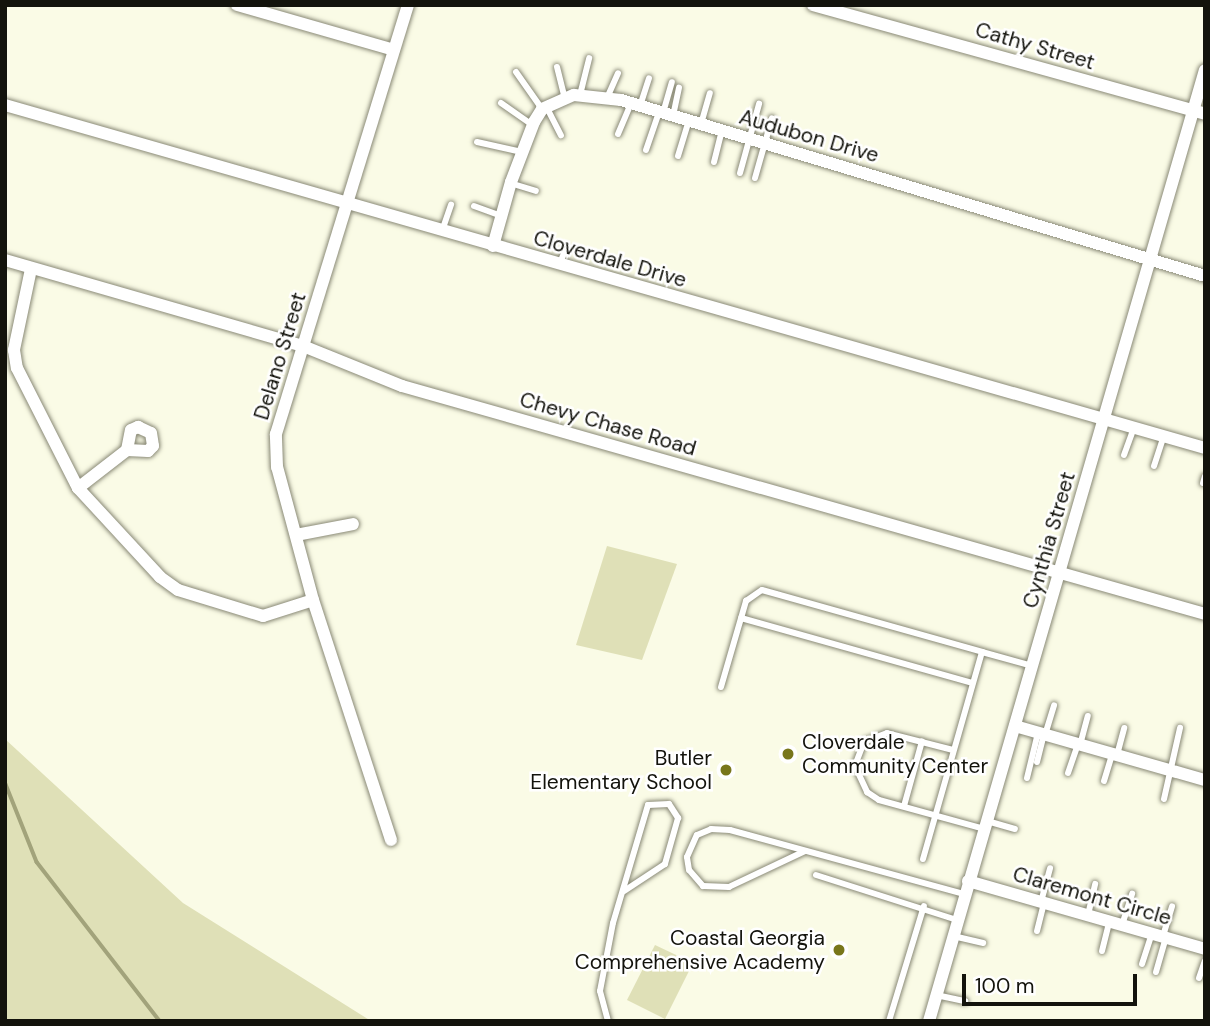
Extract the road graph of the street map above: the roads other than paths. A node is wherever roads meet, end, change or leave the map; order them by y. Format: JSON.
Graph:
{"nodes":[{"id":1,"x":237,"y":5,"type":"edge"},
{"id":2,"x":408,"y":5,"type":"edge"},
{"id":3,"x":813,"y":5,"type":"edge"},
{"id":4,"x":394,"y":50,"type":"junction"},
{"id":5,"x":589,"y":58,"type":"dead end"},
{"id":6,"x":557,"y":67,"type":"dead end"},
{"id":7,"x":1205,"y":69,"type":"edge"},
{"id":8,"x":516,"y":72,"type":"dead end"},
{"id":9,"x":618,"y":73,"type":"dead end"},
{"id":10,"x":649,"y":78,"type":"dead end"},
{"id":11,"x":672,"y":82,"type":"dead end"},
{"id":12,"x":679,"y":88,"type":"dead end"},
{"id":13,"x":710,"y":93,"type":"dead end"},
{"id":14,"x":580,"y":95,"type":"junction"},
{"id":15,"x":564,"y":96,"type":"junction"},
{"id":16,"x":607,"y":98,"type":"junction"},
{"id":17,"x":501,"y":103,"type":"dead end"},
{"id":18,"x":759,"y":104,"type":"dead end"},
{"id":19,"x":5,"y":105,"type":"edge"},
{"id":20,"x":636,"y":105,"type":"junction"},
{"id":21,"x":544,"y":107,"type":"junction"},
{"id":22,"x":1199,"y":112,"type":"edge"},
{"id":23,"x":665,"y":114,"type":"junction"},
{"id":24,"x":772,"y":118,"type":"dead end"},
{"id":25,"x":695,"y":122,"type":"junction"},
{"id":26,"x":533,"y":125,"type":"junction"},
{"id":27,"x":722,"y":130,"type":"junction"},
{"id":28,"x":618,"y":134,"type":"dead end"},
{"id":29,"x":561,"y":135,"type":"dead end"},
{"id":30,"x":749,"y":138,"type":"junction"},
{"id":31,"x":477,"y":142,"type":"dead end"},
{"id":32,"x":764,"y":143,"type":"junction"},
{"id":33,"x":646,"y":150,"type":"dead end"},
{"id":34,"x":522,"y":152,"type":"junction"},
{"id":35,"x":678,"y":156,"type":"dead end"},
{"id":36,"x":714,"y":162,"type":"dead end"},
{"id":37,"x":740,"y":173,"type":"dead end"},
{"id":38,"x":755,"y":178,"type":"dead end"},
{"id":39,"x":510,"y":183,"type":"junction"},
{"id":40,"x":536,"y":191,"type":"dead end"},
{"id":41,"x":348,"y":202,"type":"junction"},
{"id":42,"x":451,"y":205,"type":"dead end"},
{"id":43,"x":474,"y":206,"type":"dead end"},
{"id":44,"x":502,"y":216,"type":"junction"},
{"id":45,"x":442,"y":231,"type":"junction"},
{"id":46,"x":494,"y":246,"type":"junction"},
{"id":47,"x":565,"y":248,"type":"dead end"},
{"id":48,"x":5,"y":260,"type":"edge"},
{"id":49,"x":1147,"y":260,"type":"junction"},
{"id":50,"x":559,"y":265,"type":"junction"},
{"id":51,"x":31,"y":269,"type":"junction"},
{"id":52,"x":1205,"y":276,"type":"edge"},
{"id":53,"x":303,"y":346,"type":"junction"},
{"id":54,"x":1103,"y":420,"type":"junction"},
{"id":55,"x":1133,"y":428,"type":"junction"},
{"id":56,"x":1164,"y":436,"type":"junction"},
{"id":57,"x":1205,"y":448,"type":"edge"},
{"id":58,"x":128,"y":450,"type":"dead end"},
{"id":59,"x":1124,"y":455,"type":"dead end"},
{"id":60,"x":1154,"y":466,"type":"dead end"},
{"id":61,"x":78,"y":488,"type":"junction"},
{"id":62,"x":353,"y":524,"type":"dead end"},
{"id":63,"x":296,"y":534,"type":"junction"},
{"id":64,"x":1060,"y":572,"type":"junction"},
{"id":65,"x":313,"y":600,"type":"junction"},
{"id":66,"x":1205,"y":614,"type":"edge"},
{"id":67,"x":741,"y":618,"type":"junction"},
{"id":68,"x":982,"y":652,"type":"junction"},
{"id":69,"x":1032,"y":666,"type":"junction"},
{"id":70,"x":972,"y":683,"type":"junction"},
{"id":71,"x":721,"y":687,"type":"dead end"},
{"id":72,"x":1054,"y":705,"type":"dead end"},
{"id":73,"x":1088,"y":716,"type":"dead end"},
{"id":74,"x":1015,"y":726,"type":"junction"},
{"id":75,"x":1180,"y":728,"type":"dead end"},
{"id":76,"x":1124,"y":729,"type":"dead end"},
{"id":77,"x":1043,"y":734,"type":"junction"},
{"id":78,"x":922,"y":741,"type":"junction"},
{"id":79,"x":1079,"y":744,"type":"junction"},
{"id":80,"x":953,"y":750,"type":"junction"},
{"id":81,"x":1114,"y":755,"type":"junction"},
{"id":82,"x":1037,"y":762,"type":"dead end"},
{"id":83,"x":1170,"y":770,"type":"junction"},
{"id":84,"x":1068,"y":773,"type":"dead end"},
{"id":85,"x":1027,"y":778,"type":"dead end"},
{"id":86,"x":1205,"y":780,"type":"edge"},
{"id":87,"x":1104,"y":781,"type":"dead end"},
{"id":88,"x":1164,"y":799,"type":"dead end"},
{"id":89,"x":904,"y":806,"type":"junction"},
{"id":90,"x":936,"y":814,"type":"junction"},
{"id":91,"x":985,"y":825,"type":"junction"},
{"id":92,"x":1015,"y":829,"type":"dead end"},
{"id":93,"x":391,"y":840,"type":"dead end"},
{"id":94,"x":805,"y":851,"type":"junction"},
{"id":95,"x":923,"y":859,"type":"dead end"},
{"id":96,"x":1050,"y":867,"type":"dead end"},
{"id":97,"x":816,"y":875,"type":"dead end"},
{"id":98,"x":968,"y":881,"type":"junction"},
{"id":99,"x":1094,"y":884,"type":"dead end"},
{"id":100,"x":624,"y":891,"type":"junction"},
{"id":101,"x":964,"y":894,"type":"junction"},
{"id":102,"x":1132,"y":894,"type":"dead end"},
{"id":103,"x":1043,"y":902,"type":"junction"},
{"id":104,"x":924,"y":906,"type":"junction"},
{"id":105,"x":1172,"y":906,"type":"dead end"},
{"id":106,"x":1088,"y":915,"type":"junction"},
{"id":107,"x":957,"y":919,"type":"junction"},
{"id":108,"x":1116,"y":923,"type":"junction"},
{"id":109,"x":1037,"y":931,"type":"dead end"},
{"id":110,"x":953,"y":936,"type":"junction"},
{"id":111,"x":1160,"y":936,"type":"junction"},
{"id":112,"x":983,"y":943,"type":"dead end"},
{"id":113,"x":1205,"y":948,"type":"edge"},
{"id":114,"x":1102,"y":951,"type":"dead end"},
{"id":115,"x":1205,"y":961,"type":"edge"},
{"id":116,"x":1142,"y":964,"type":"dead end"},
{"id":117,"x":1156,"y":972,"type":"dead end"},
{"id":118,"x":1199,"y":978,"type":"dead end"},
{"id":119,"x":936,"y":995,"type":"junction"},
{"id":120,"x":965,"y":1001,"type":"dead end"},
{"id":121,"x":608,"y":1021,"type":"edge"},
{"id":122,"x":889,"y":1021,"type":"edge"},
{"id":123,"x":929,"y":1021,"type":"edge"}],
"edges":[{"from":1,"to":4,"type":"street"},
{"from":2,"to":4,"type":"street","name":"Delano Street"},
{"from":3,"to":22,"type":"street","name":"Cathy Street"},
{"from":4,"to":41,"type":"street","name":"Delano Street"},
{"from":5,"to":14,"type":"lane"},
{"from":6,"to":15,"type":"lane"},
{"from":7,"to":22,"type":"street","name":"Cynthia Street"},
{"from":8,"to":21,"type":"lane"},
{"from":9,"to":16,"type":"lane"},
{"from":10,"to":20,"type":"lane"},
{"from":11,"to":23,"type":"lane"},
{"from":12,"to":23,"type":"lane"},
{"from":13,"to":25,"type":"lane"},
{"from":14,"to":15,"type":"street","name":"Audubon Drive"},
{"from":14,"to":16,"type":"street","name":"Audubon Drive"},
{"from":15,"to":21,"type":"street","name":"Audubon Drive"},
{"from":16,"to":20,"type":"street","name":"Audubon Drive"},
{"from":17,"to":26,"type":"lane"},
{"from":18,"to":30,"type":"lane"},
{"from":19,"to":41,"type":"street","name":"Cloverdale Drive"},
{"from":20,"to":23,"type":"street","name":"Audubon Drive"},
{"from":20,"to":28,"type":"lane"},
{"from":21,"to":26,"type":"street"},
{"from":21,"to":29,"type":"lane"},
{"from":22,"to":49,"type":"street","name":"Cynthia Street"},
{"from":23,"to":25,"type":"street","name":"Audubon Drive"},
{"from":23,"to":33,"type":"lane"},
{"from":24,"to":32,"type":"lane"},
{"from":25,"to":27,"type":"street","name":"Audubon Drive"},
{"from":25,"to":35,"type":"lane"},
{"from":26,"to":34,"type":"street"},
{"from":27,"to":30,"type":"street","name":"Audubon Drive"},
{"from":27,"to":36,"type":"lane"},
{"from":30,"to":32,"type":"street","name":"Audubon Drive"},
{"from":30,"to":37,"type":"lane"},
{"from":31,"to":34,"type":"lane"},
{"from":32,"to":38,"type":"lane"},
{"from":32,"to":49,"type":"street","name":"Audubon Drive"},
{"from":34,"to":39,"type":"street"},
{"from":39,"to":40,"type":"lane"},
{"from":39,"to":44,"type":"street"},
{"from":41,"to":45,"type":"street","name":"Cloverdale Drive"},
{"from":41,"to":53,"type":"street","name":"Delano Street"},
{"from":42,"to":45,"type":"lane"},
{"from":43,"to":44,"type":"lane"},
{"from":44,"to":46,"type":"street"},
{"from":45,"to":46,"type":"street","name":"Cloverdale Drive"},
{"from":46,"to":50,"type":"street","name":"Cloverdale Drive"},
{"from":47,"to":50,"type":"lane"},
{"from":48,"to":51,"type":"street","name":"Chevy Chase Road"},
{"from":49,"to":52,"type":"street","name":"Audubon Drive"},
{"from":49,"to":54,"type":"street","name":"Cynthia Street"},
{"from":50,"to":54,"type":"street","name":"Cloverdale Drive"},
{"from":51,"to":53,"type":"street","name":"Chevy Chase Road"},
{"from":51,"to":61,"type":"street"},
{"from":53,"to":63,"type":"street","name":"Delano Street"},
{"from":53,"to":64,"type":"street","name":"Chevy Chase Road"},
{"from":54,"to":55,"type":"street","name":"Cloverdale Drive"},
{"from":54,"to":64,"type":"street","name":"Cynthia Street"},
{"from":55,"to":56,"type":"street","name":"Cloverdale Drive"},
{"from":55,"to":59,"type":"lane"},
{"from":56,"to":57,"type":"street","name":"Cloverdale Drive"},
{"from":56,"to":60,"type":"lane"},
{"from":58,"to":61,"type":"street"},
{"from":61,"to":65,"type":"street"},
{"from":62,"to":63,"type":"street"},
{"from":63,"to":65,"type":"street","name":"Delano Street"},
{"from":64,"to":66,"type":"street","name":"Chevy Chase Road"},
{"from":64,"to":69,"type":"street","name":"Cynthia Street"},
{"from":65,"to":93,"type":"street","name":"Delano Street"},
{"from":67,"to":68,"type":"lane"},
{"from":67,"to":70,"type":"lane"},
{"from":67,"to":71,"type":"lane"},
{"from":68,"to":69,"type":"lane"},
{"from":68,"to":70,"type":"lane"},
{"from":69,"to":74,"type":"street","name":"Cynthia Street"},
{"from":70,"to":80,"type":"lane"},
{"from":72,"to":77,"type":"lane"},
{"from":73,"to":79,"type":"lane"},
{"from":74,"to":77,"type":"street"},
{"from":74,"to":91,"type":"street","name":"Cynthia Street"},
{"from":75,"to":83,"type":"lane"},
{"from":76,"to":81,"type":"lane"},
{"from":77,"to":79,"type":"street"},
{"from":77,"to":82,"type":"lane"},
{"from":77,"to":85,"type":"lane"},
{"from":78,"to":80,"type":"lane"},
{"from":78,"to":89,"type":"lane"},
{"from":78,"to":89,"type":"lane"},
{"from":79,"to":81,"type":"street"},
{"from":79,"to":84,"type":"lane"},
{"from":80,"to":90,"type":"lane"},
{"from":81,"to":83,"type":"street"},
{"from":81,"to":87,"type":"lane"},
{"from":83,"to":86,"type":"street"},
{"from":83,"to":88,"type":"lane"},
{"from":89,"to":90,"type":"lane"},
{"from":90,"to":91,"type":"lane"},
{"from":90,"to":95,"type":"lane"},
{"from":91,"to":92,"type":"lane"},
{"from":91,"to":98,"type":"street","name":"Cynthia Street"},
{"from":94,"to":94,"type":"lane"},
{"from":94,"to":101,"type":"lane"},
{"from":96,"to":103,"type":"lane"},
{"from":97,"to":104,"type":"lane"},
{"from":98,"to":101,"type":"street","name":"Cynthia Street"},
{"from":98,"to":103,"type":"street","name":"Claremont Circle"},
{"from":99,"to":106,"type":"lane"},
{"from":100,"to":100,"type":"lane"},
{"from":100,"to":121,"type":"lane"},
{"from":101,"to":107,"type":"street","name":"Cynthia Street"},
{"from":102,"to":108,"type":"lane"},
{"from":103,"to":106,"type":"street","name":"Claremont Circle"},
{"from":103,"to":109,"type":"lane"},
{"from":104,"to":107,"type":"lane"},
{"from":104,"to":122,"type":"lane"},
{"from":105,"to":111,"type":"lane"},
{"from":106,"to":108,"type":"street","name":"Claremont Circle"},
{"from":107,"to":110,"type":"street","name":"Cynthia Street"},
{"from":108,"to":111,"type":"street","name":"Claremont Circle"},
{"from":108,"to":114,"type":"lane"},
{"from":110,"to":112,"type":"lane"},
{"from":110,"to":119,"type":"street","name":"Cynthia Street"},
{"from":111,"to":113,"type":"street","name":"Claremont Circle"},
{"from":111,"to":116,"type":"lane"},
{"from":111,"to":117,"type":"lane"},
{"from":115,"to":118,"type":"lane"},
{"from":119,"to":120,"type":"lane"},
{"from":119,"to":123,"type":"street","name":"Cynthia Street"}]}
